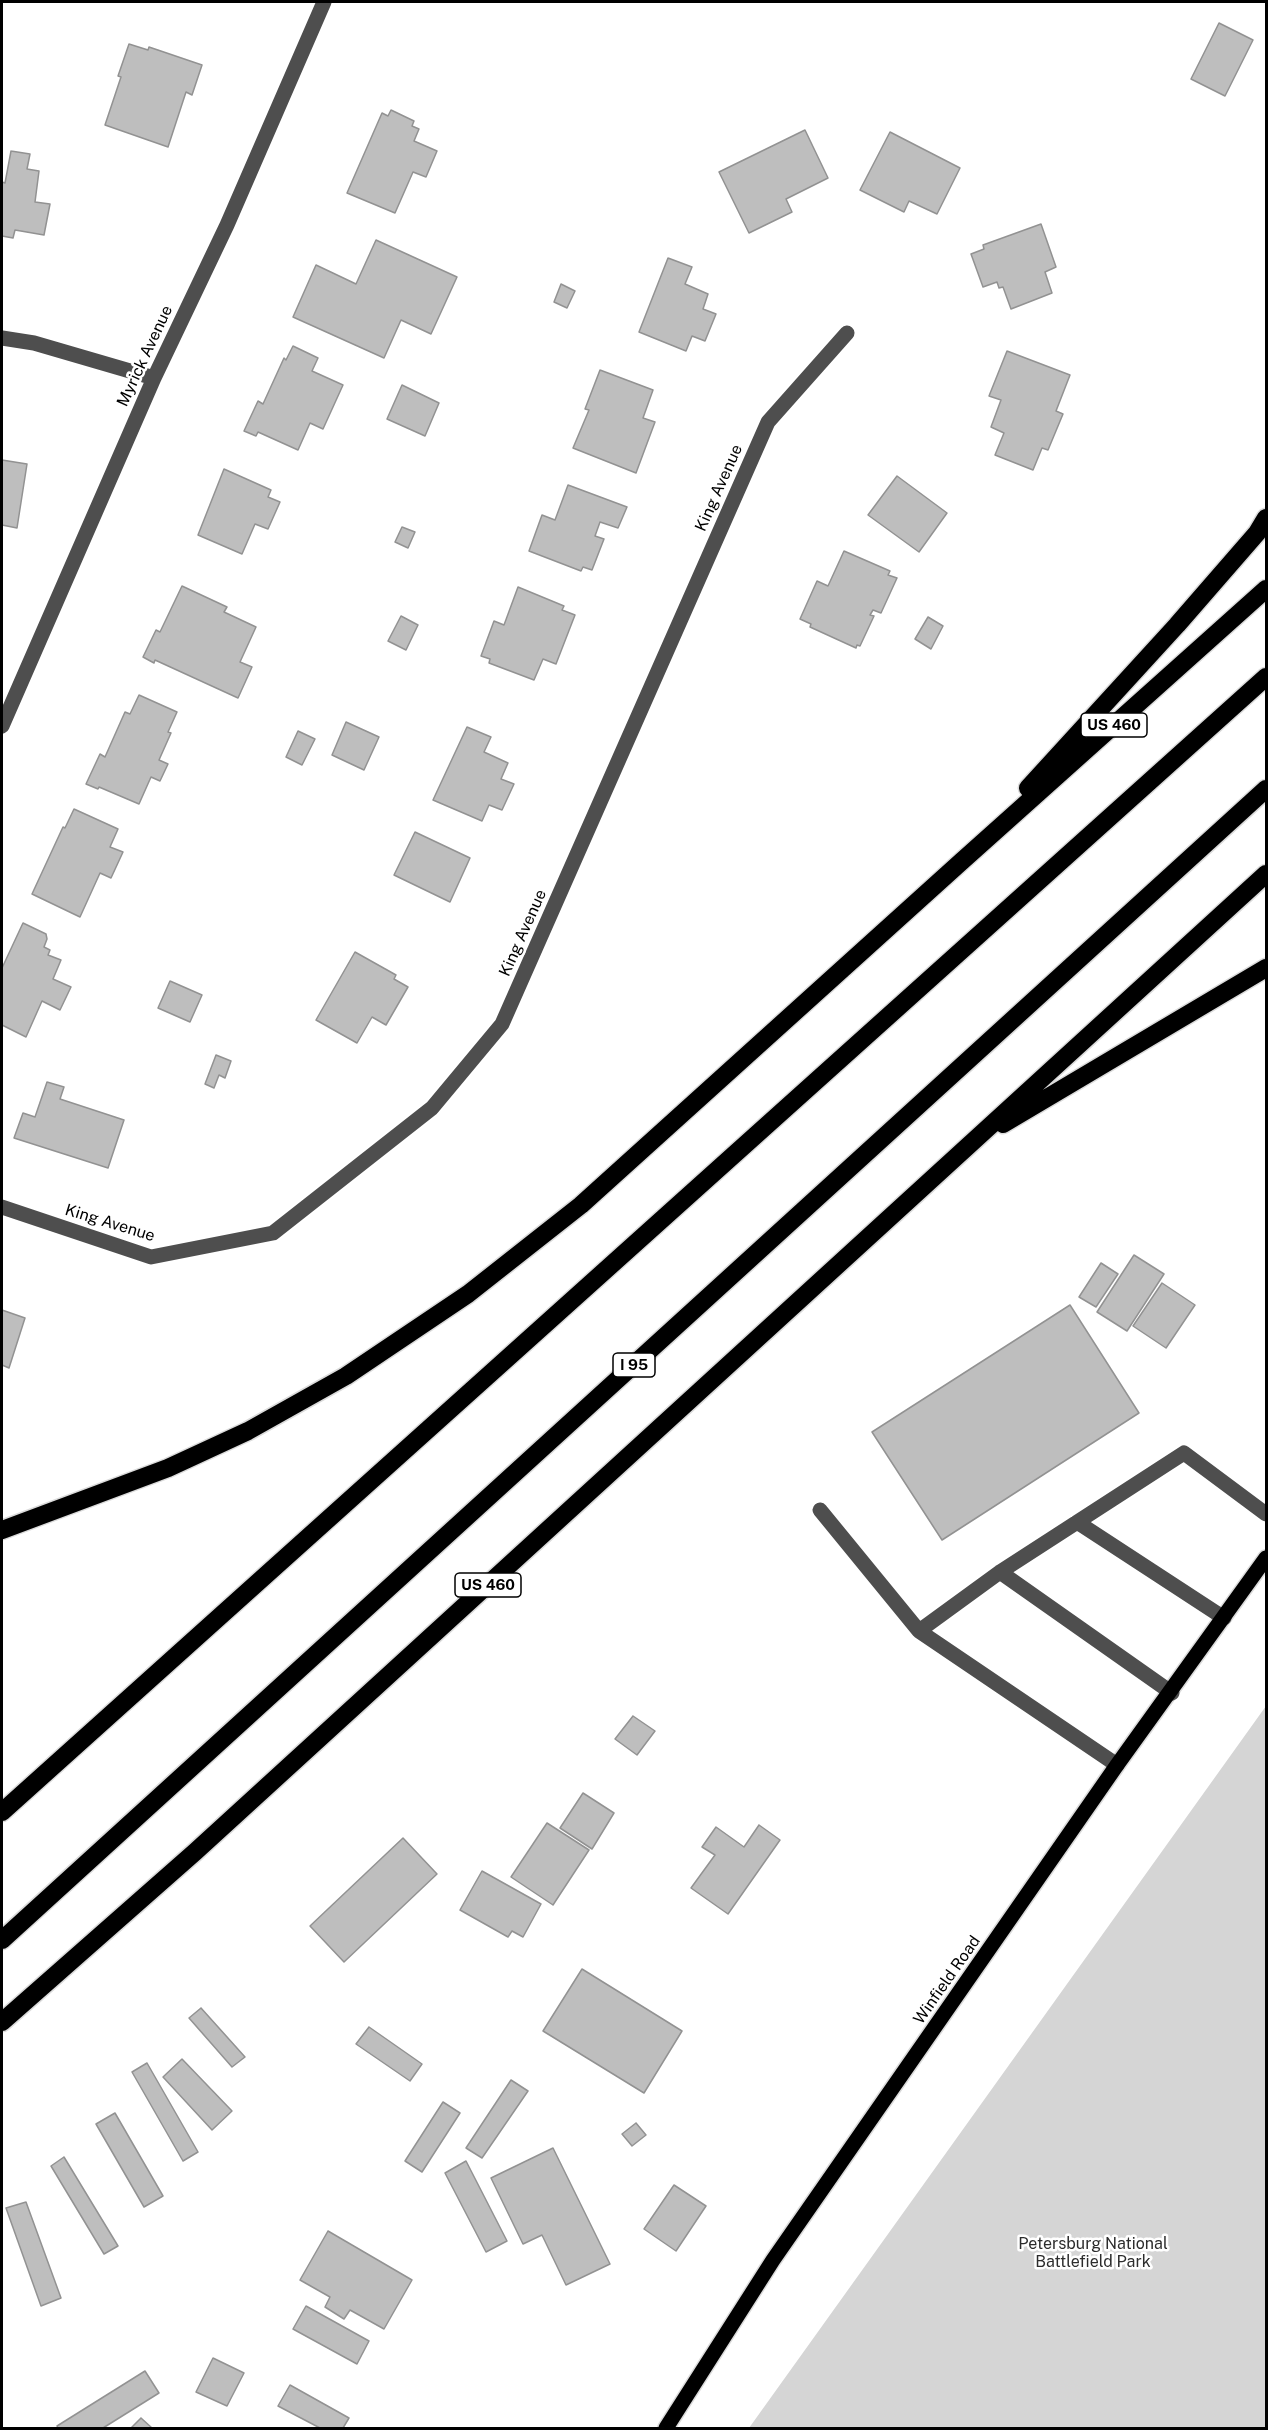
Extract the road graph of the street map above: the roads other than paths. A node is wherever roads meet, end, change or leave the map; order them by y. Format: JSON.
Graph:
{"nodes":[{"id":1,"x":324,"y":2,"type":"edge"},
{"id":2,"x":847,"y":333,"type":"dead end"},
{"id":3,"x":2,"y":338,"type":"edge"},
{"id":4,"x":154,"y":378,"type":"junction"},
{"id":5,"x":1266,"y":518,"type":"edge"},
{"id":6,"x":1266,"y":589,"type":"edge"},
{"id":7,"x":1266,"y":677,"type":"edge"},
{"id":8,"x":2,"y":726,"type":"edge"},
{"id":9,"x":1266,"y":789,"type":"edge"},
{"id":10,"x":962,"y":861,"type":"junction"},
{"id":11,"x":1266,"y":874,"type":"edge"},
{"id":12,"x":1266,"y":968,"type":"edge"},
{"id":13,"x":971,"y":1144,"type":"junction"},
{"id":14,"x":2,"y":1207,"type":"edge"},
{"id":15,"x":820,"y":1510,"type":"dead end"},
{"id":16,"x":1266,"y":1514,"type":"edge"},
{"id":17,"x":1077,"y":1522,"type":"junction"},
{"id":18,"x":2,"y":1530,"type":"edge"},
{"id":19,"x":1266,"y":1558,"type":"edge"},
{"id":20,"x":1000,"y":1572,"type":"junction"},
{"id":21,"x":1224,"y":1618,"type":"junction"},
{"id":22,"x":919,"y":1631,"type":"junction"},
{"id":23,"x":1172,"y":1693,"type":"junction"},
{"id":24,"x":1117,"y":1766,"type":"junction"},
{"id":25,"x":2,"y":1812,"type":"edge"},
{"id":26,"x":2,"y":1940,"type":"edge"},
{"id":27,"x":2,"y":2022,"type":"edge"},
{"id":28,"x":666,"y":2428,"type":"edge"}],
"edges":[{"from":1,"to":4,"type":"street","name":"Myrick Avenue"},
{"from":2,"to":14,"type":"street","name":"King Avenue"},
{"from":3,"to":4,"type":"street"},
{"from":4,"to":8,"type":"street","name":"Myrick Avenue"},
{"from":5,"to":10,"type":"highway"},
{"from":6,"to":10,"type":"highway","number":"US 460"},
{"from":7,"to":25,"type":"highway"},
{"from":9,"to":26,"type":"highway","number":"I 95"},
{"from":10,"to":18,"type":"highway","number":"US 460"},
{"from":11,"to":13,"type":"highway","number":"US 460"},
{"from":12,"to":13,"type":"highway"},
{"from":13,"to":27,"type":"highway","number":"US 460"},
{"from":15,"to":22,"type":"street"},
{"from":16,"to":17,"type":"street"},
{"from":17,"to":20,"type":"street"},
{"from":17,"to":21,"type":"street"},
{"from":19,"to":21,"type":"main road","name":"Winfield Road"},
{"from":20,"to":22,"type":"street"},
{"from":20,"to":23,"type":"street"},
{"from":21,"to":23,"type":"main road","name":"Winfield Road"},
{"from":22,"to":24,"type":"street"},
{"from":23,"to":24,"type":"main road","name":"Winfield Road"},
{"from":24,"to":28,"type":"main road","name":"Winfield Road"}]}
